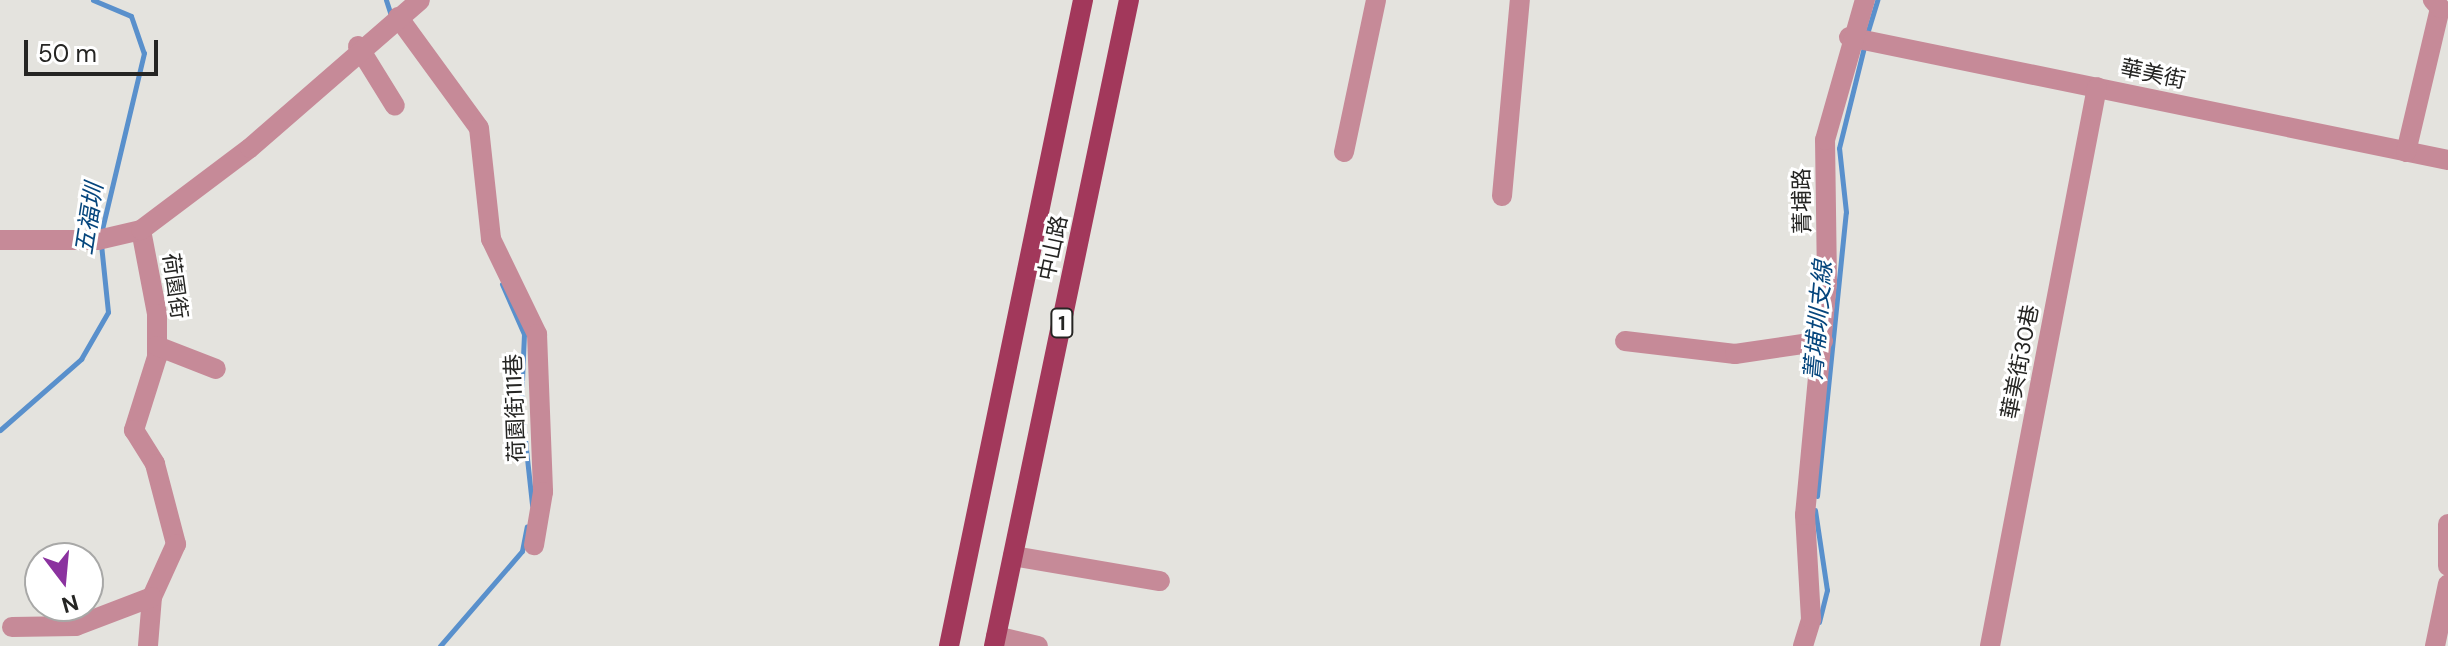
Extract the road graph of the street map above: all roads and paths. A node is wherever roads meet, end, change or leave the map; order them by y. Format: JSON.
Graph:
{"nodes":[{"id":1,"x":420,"y":0,"type":"edge"},
{"id":2,"x":1083,"y":0,"type":"edge"},
{"id":3,"x":1129,"y":0,"type":"edge"},
{"id":4,"x":1376,"y":0,"type":"edge"},
{"id":5,"x":1520,"y":0,"type":"edge"},
{"id":6,"x":1865,"y":0,"type":"edge"},
{"id":7,"x":2440,"y":6,"type":"edge"},
{"id":8,"x":398,"y":17,"type":"junction"},
{"id":9,"x":1849,"y":37,"type":"junction"},
{"id":10,"x":358,"y":46,"type":"junction"},
{"id":11,"x":2097,"y":87,"type":"junction"},
{"id":12,"x":395,"y":106,"type":"dead end"},
{"id":13,"x":1344,"y":152,"type":"dead end"},
{"id":14,"x":2406,"y":152,"type":"junction"},
{"id":15,"x":2448,"y":160,"type":"edge"},
{"id":16,"x":1502,"y":196,"type":"dead end"},
{"id":17,"x":141,"y":230,"type":"junction"},
{"id":18,"x":0,"y":240,"type":"edge"},
{"id":19,"x":1625,"y":341,"type":"dead end"},
{"id":20,"x":1823,"y":341,"type":"junction"},
{"id":21,"x":157,"y":346,"type":"junction"},
{"id":22,"x":216,"y":369,"type":"dead end"},
{"id":23,"x":2448,"y":524,"type":"edge"},
{"id":24,"x":534,"y":545,"type":"dead end"},
{"id":25,"x":1013,"y":556,"type":"junction"},
{"id":26,"x":2448,"y":566,"type":"edge"},
{"id":27,"x":1160,"y":581,"type":"dead end"},
{"id":28,"x":2448,"y":584,"type":"edge"},
{"id":29,"x":152,"y":597,"type":"junction"},
{"id":30,"x":12,"y":627,"type":"dead end"},
{"id":31,"x":995,"y":641,"type":"edge"},
{"id":32,"x":148,"y":646,"type":"edge"},
{"id":33,"x":949,"y":646,"type":"edge"},
{"id":34,"x":1038,"y":646,"type":"edge"},
{"id":35,"x":1803,"y":646,"type":"edge"},
{"id":36,"x":1990,"y":646,"type":"edge"},
{"id":37,"x":2435,"y":646,"type":"edge"}],
"edges":[{"from":1,"to":8,"type":"street","name":"荷園街"},
{"from":2,"to":33,"type":"main road","name":"中山路","number":"1"},
{"from":3,"to":25,"type":"main road","name":"中山路","number":"1"},
{"from":4,"to":13,"type":"street"},
{"from":5,"to":16,"type":"street"},
{"from":6,"to":9,"type":"street","name":"菁埔路"},
{"from":7,"to":14,"type":"street"},
{"from":8,"to":10,"type":"street","name":"荷園街"},
{"from":8,"to":24,"type":"street","name":"荷園街111巷"},
{"from":9,"to":11,"type":"street","name":"華美街"},
{"from":9,"to":20,"type":"street","name":"菁埔路"},
{"from":10,"to":12,"type":"street"},
{"from":10,"to":17,"type":"street","name":"荷園街"},
{"from":11,"to":14,"type":"street","name":"華美街"},
{"from":11,"to":36,"type":"street","name":"華美街30巷"},
{"from":14,"to":15,"type":"street","name":"華美街"},
{"from":17,"to":18,"type":"street"},
{"from":17,"to":21,"type":"street","name":"荷園街"},
{"from":19,"to":20,"type":"street"},
{"from":20,"to":35,"type":"street","name":"菁埔路"},
{"from":21,"to":22,"type":"street"},
{"from":21,"to":29,"type":"street","name":"荷園街"},
{"from":23,"to":26,"type":"street"},
{"from":25,"to":27,"type":"street"},
{"from":25,"to":31,"type":"main road","name":"中山路","number":"1"},
{"from":28,"to":37,"type":"street"},
{"from":29,"to":30,"type":"street"},
{"from":29,"to":32,"type":"street","name":"荷園街"},
{"from":31,"to":34,"type":"street"}]}
